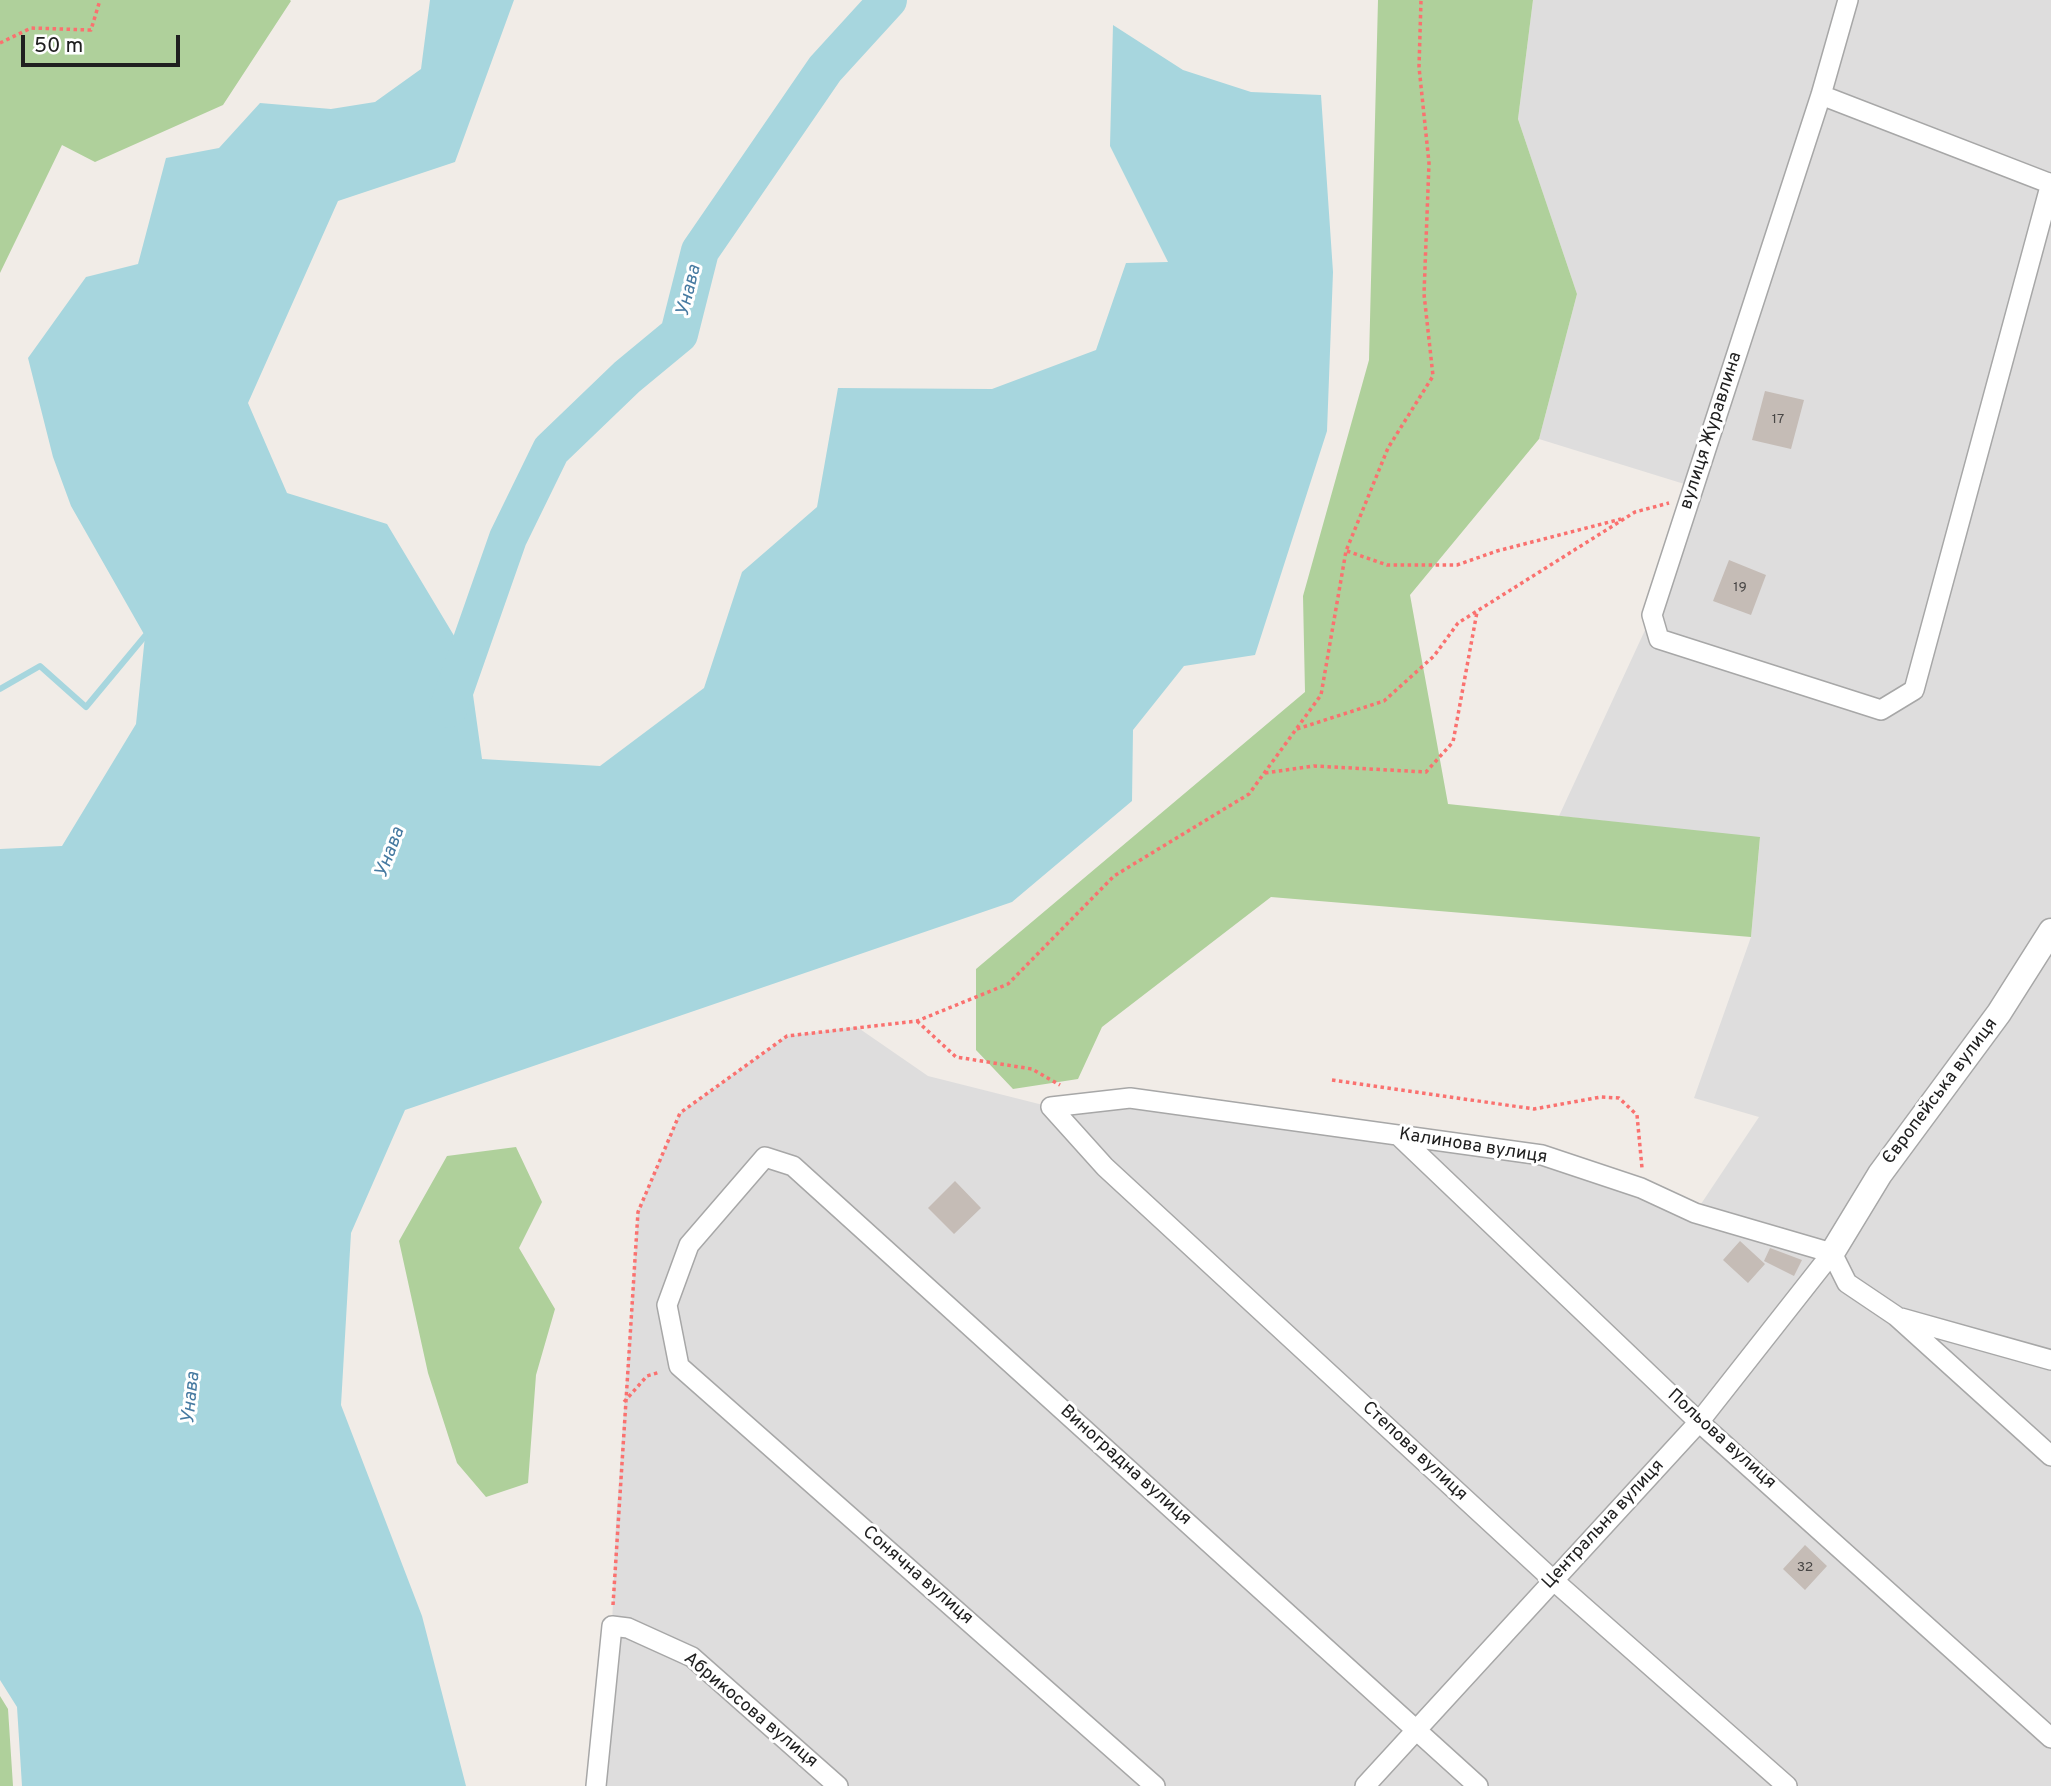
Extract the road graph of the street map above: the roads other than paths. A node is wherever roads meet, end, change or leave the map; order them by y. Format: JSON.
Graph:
{"nodes":[{"id":1,"x":1848,"y":0,"type":"edge"},
{"id":2,"x":1821,"y":95,"type":"junction"},
{"id":3,"x":2051,"y":183,"type":"edge"},
{"id":4,"x":2051,"y":931,"type":"edge"},
{"id":5,"x":1051,"y":1107,"type":"joint"},
{"id":6,"x":1398,"y":1135,"type":"junction"},
{"id":7,"x":765,"y":1157,"type":"joint"},
{"id":8,"x":1832,"y":1253,"type":"junction"},
{"id":9,"x":1896,"y":1317,"type":"junction"},
{"id":10,"x":2051,"y":1360,"type":"edge"},
{"id":11,"x":1699,"y":1422,"type":"junction"},
{"id":12,"x":2051,"y":1456,"type":"edge"},
{"id":13,"x":1553,"y":1580,"type":"junction"},
{"id":14,"x":1416,"y":1730,"type":"junction"},
{"id":15,"x":2051,"y":1738,"type":"edge"},
{"id":16,"x":596,"y":1786,"type":"edge"},
{"id":17,"x":838,"y":1786,"type":"edge"},
{"id":18,"x":1155,"y":1786,"type":"edge"},
{"id":19,"x":1364,"y":1786,"type":"edge"},
{"id":20,"x":1478,"y":1786,"type":"edge"},
{"id":21,"x":1787,"y":1786,"type":"edge"}],
"edges":[{"from":1,"to":2,"type":"street","name":"вулиця Журавлина"},
{"from":2,"to":3,"type":"street"},
{"from":2,"to":3,"type":"street","name":"вулиця Журавлина"},
{"from":4,"to":8,"type":"street","name":"Європейська вулиця"},
{"from":5,"to":6,"type":"street","name":"Калинова вулиця"},
{"from":5,"to":13,"type":"street","name":"Степова вулиця"},
{"from":6,"to":8,"type":"street","name":"Калинова вулиця"},
{"from":6,"to":11,"type":"street","name":"Польова вулиця"},
{"from":7,"to":14,"type":"street","name":"Виноградна вулиця"},
{"from":7,"to":18,"type":"street","name":"Сонячна вулиця"},
{"from":8,"to":9,"type":"street"},
{"from":8,"to":11,"type":"street","name":"Центральна вулиця"},
{"from":9,"to":10,"type":"street"},
{"from":9,"to":12,"type":"street"},
{"from":11,"to":13,"type":"street","name":"Центральна вулиця"},
{"from":11,"to":15,"type":"street","name":"Польова вулиця"},
{"from":13,"to":14,"type":"street","name":"Центральна вулиця"},
{"from":13,"to":21,"type":"street","name":"Степова вулиця"},
{"from":14,"to":19,"type":"street","name":"Центральна вулиця"},
{"from":14,"to":20,"type":"street","name":"Виноградна вулиця"},
{"from":16,"to":17,"type":"street","name":"Абрикосова вулиця"}]}
